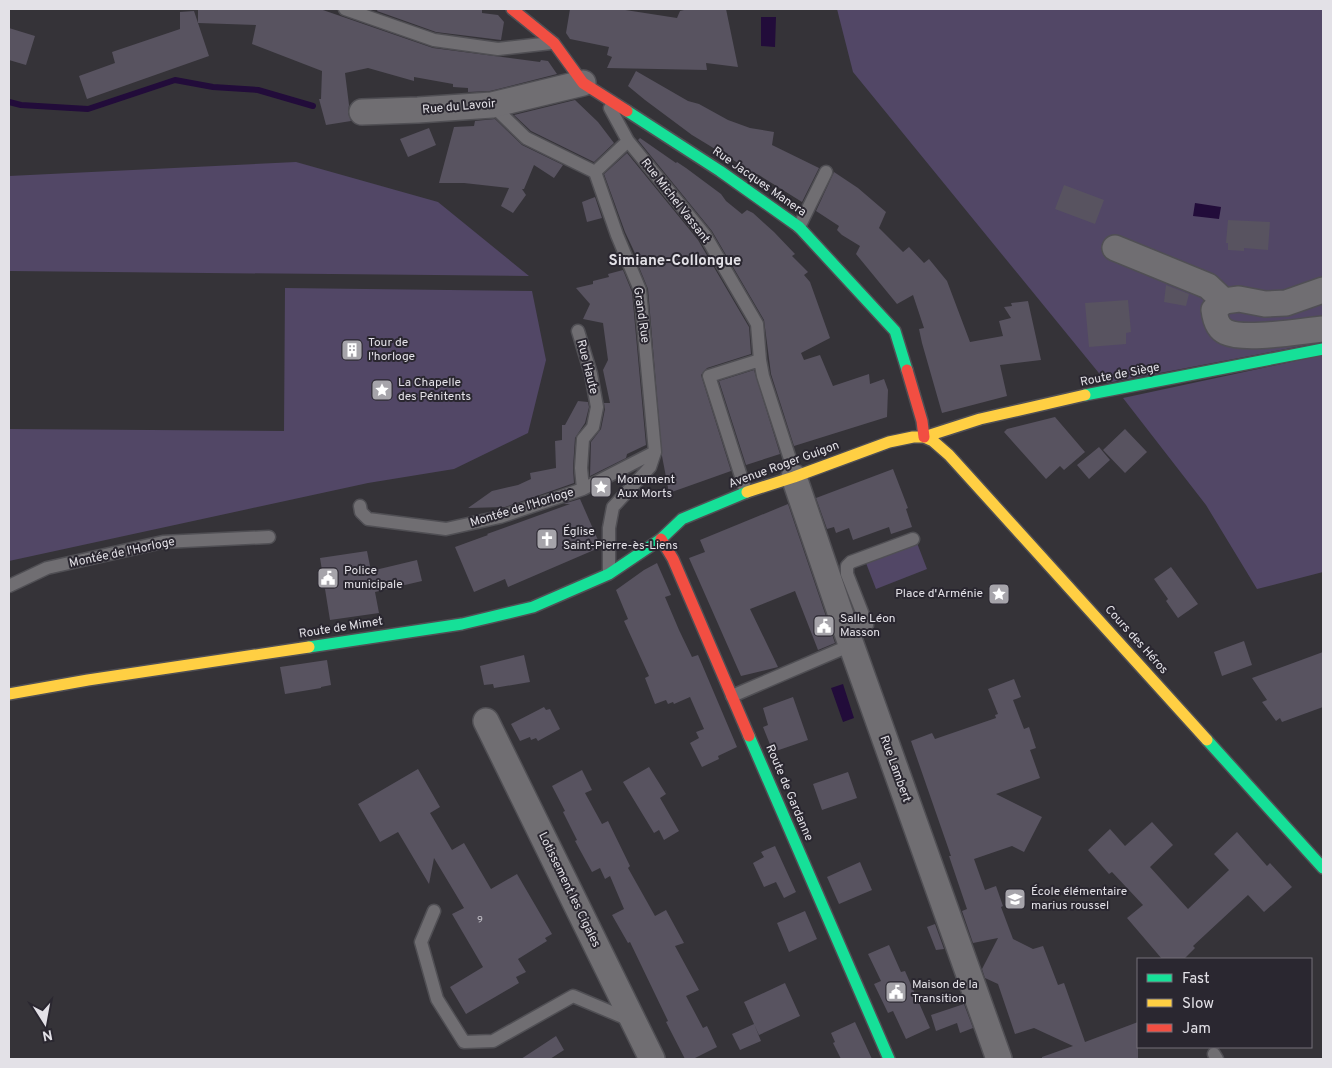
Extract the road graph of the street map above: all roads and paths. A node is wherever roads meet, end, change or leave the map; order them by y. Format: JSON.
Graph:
{"nodes":[{"id":1,"x":345,"y":9,"type":"edge"},
{"id":2,"x":512,"y":9,"type":"edge"},
{"id":3,"x":554,"y":43,"type":"junction"},
{"id":4,"x":583,"y":82,"type":"junction"},
{"id":5,"x":604,"y":97,"type":"junction"},
{"id":6,"x":492,"y":106,"type":"junction"},
{"id":7,"x":362,"y":112,"type":"dead end"},
{"id":8,"x":628,"y":141,"type":"junction"},
{"id":9,"x":595,"y":172,"type":"junction"},
{"id":10,"x":826,"y":172,"type":"dead end"},
{"id":11,"x":799,"y":227,"type":"junction"},
{"id":12,"x":1115,"y":248,"type":"dead end"},
{"id":13,"x":1323,"y":290,"type":"edge"},
{"id":14,"x":1224,"y":301,"type":"junction"},
{"id":15,"x":1323,"y":329,"type":"edge"},
{"id":16,"x":578,"y":331,"type":"dead end"},
{"id":17,"x":1323,"y":349,"type":"edge"},
{"id":18,"x":760,"y":360,"type":"junction"},
{"id":19,"x":924,"y":437,"type":"junction"},
{"id":20,"x":655,"y":452,"type":"junction"},
{"id":21,"x":794,"y":477,"type":"junction"},
{"id":22,"x":583,"y":489,"type":"junction"},
{"id":23,"x":746,"y":492,"type":"junction"},
{"id":24,"x":360,"y":506,"type":"dead end"},
{"id":25,"x":269,"y":537,"type":"dead end"},
{"id":26,"x":913,"y":538,"type":"dead end"},
{"id":27,"x":661,"y":539,"type":"junction"},
{"id":28,"x":609,"y":574,"type":"junction"},
{"id":29,"x":9,"y":586,"type":"edge"},
{"id":30,"x":849,"y":639,"type":"junction"},
{"id":31,"x":9,"y":694,"type":"edge"},
{"id":32,"x":732,"y":696,"type":"junction"},
{"id":33,"x":486,"y":721,"type":"dead end"},
{"id":34,"x":1323,"y":868,"type":"edge"},
{"id":35,"x":434,"y":911,"type":"dead end"},
{"id":36,"x":635,"y":1022,"type":"junction"},
{"id":37,"x":652,"y":1059,"type":"edge"},
{"id":38,"x":889,"y":1059,"type":"edge"},
{"id":39,"x":999,"y":1059,"type":"edge"}],
"edges":[{"from":1,"to":3,"type":"lane"},
{"from":2,"to":3,"type":"main road","name":"Rue Jacques Manera"},
{"from":3,"to":4,"type":"main road","name":"Rue Jacques Manera"},
{"from":4,"to":5,"type":"main road","name":"Rue Jacques Manera"},
{"from":4,"to":6,"type":"street","name":"Rue du Lavoir"},
{"from":5,"to":8,"type":"lane","name":"Rue Michel Vassant"},
{"from":5,"to":11,"type":"main road","name":"Rue Jacques Manera"},
{"from":6,"to":7,"type":"street","name":"Rue du Lavoir"},
{"from":6,"to":9,"type":"lane"},
{"from":8,"to":9,"type":"lane"},
{"from":8,"to":18,"type":"lane","name":"Rue Michel Vassant"},
{"from":9,"to":20,"type":"lane","name":"Grand Rue"},
{"from":10,"to":11,"type":"lane"},
{"from":11,"to":19,"type":"main road","name":"Rue Jacques Manera"},
{"from":12,"to":14,"type":"street"},
{"from":13,"to":14,"type":"street"},
{"from":14,"to":15,"type":"street"},
{"from":16,"to":22,"type":"lane","name":"Rue Haute"},
{"from":17,"to":19,"type":"main road","name":"Route de Siège"},
{"from":18,"to":21,"type":"lane","name":"Rue Michel Vassant"},
{"from":18,"to":23,"type":"lane"},
{"from":19,"to":21,"type":"main road","name":"Avenue Roger Guigon"},
{"from":19,"to":34,"type":"main road","name":"Cours des Héros"},
{"from":20,"to":22,"type":"lane","name":"Montée de l'Horloge"},
{"from":20,"to":28,"type":"lane"},
{"from":21,"to":23,"type":"main road","name":"Avenue Roger Guigon"},
{"from":21,"to":30,"type":"street","name":"Rue Lambert"},
{"from":22,"to":24,"type":"lane","name":"Montée de l'Horloge"},
{"from":23,"to":27,"type":"main road","name":"Avenue Roger Guigon"},
{"from":25,"to":29,"type":"lane","name":"Montée de l'Horloge"},
{"from":26,"to":30,"type":"lane"},
{"from":27,"to":28,"type":"main road","name":"Route de Mimet"},
{"from":27,"to":32,"type":"main road","name":"Route de Gardanne"},
{"from":28,"to":31,"type":"main road","name":"Route de Mimet"},
{"from":30,"to":32,"type":"lane"},
{"from":30,"to":39,"type":"street","name":"Rue Lambert"},
{"from":32,"to":38,"type":"main road","name":"Route de Gardanne"},
{"from":33,"to":36,"type":"street","name":"Lotissement les Cigales"},
{"from":35,"to":36,"type":"lane"},
{"from":36,"to":37,"type":"street","name":"Lotissement les Cigales"}]}
